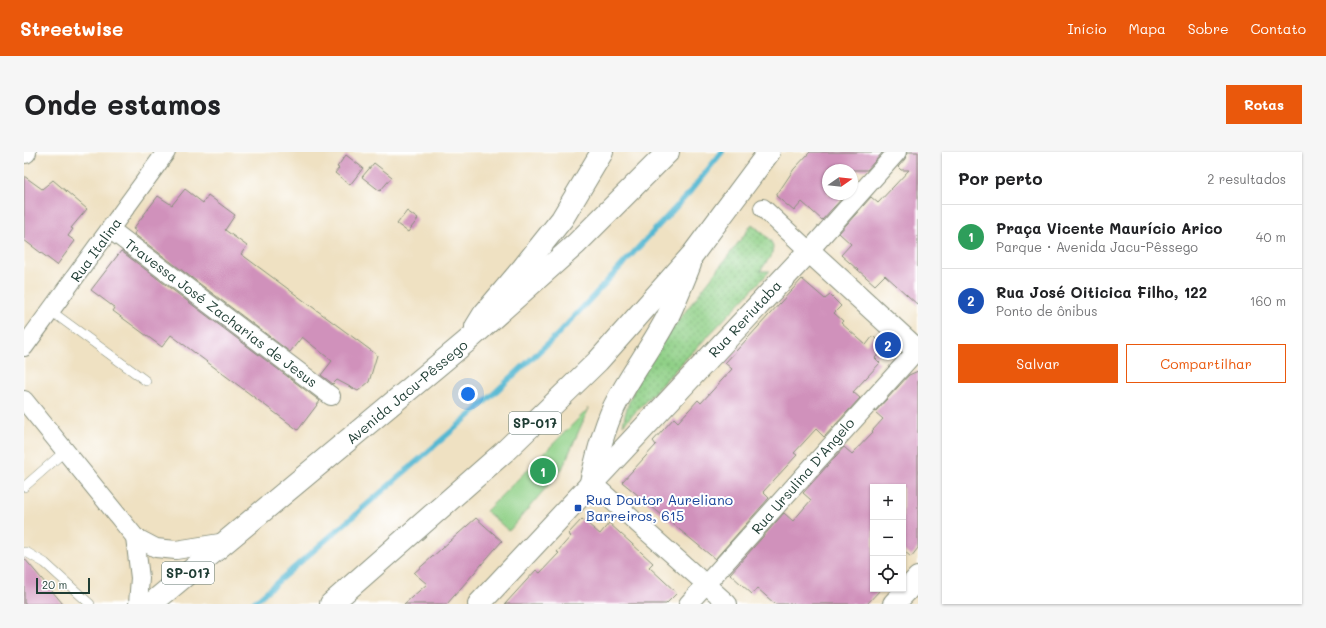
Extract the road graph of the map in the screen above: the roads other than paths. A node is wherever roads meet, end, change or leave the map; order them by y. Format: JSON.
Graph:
{"nodes":[{"id":1,"x":166,"y":152,"type":"edge"},
{"id":2,"x":602,"y":152,"type":"edge"},
{"id":3,"x":668,"y":152,"type":"edge"},
{"id":4,"x":769,"y":152,"type":"edge"},
{"id":5,"x":897,"y":152,"type":"edge"},
{"id":6,"x":763,"y":208,"type":"dead end"},
{"id":7,"x":111,"y":230,"type":"junction"},
{"id":8,"x":809,"y":251,"type":"junction"},
{"id":9,"x":693,"y":254,"type":"junction"},
{"id":10,"x":51,"y":311,"type":"junction"},
{"id":11,"x":466,"y":342,"type":"junction"},
{"id":12,"x":24,"y":347,"type":"edge"},
{"id":13,"x":918,"y":350,"type":"edge"},
{"id":14,"x":146,"y":381,"type":"dead end"},
{"id":15,"x":331,"y":396,"type":"dead end"},
{"id":16,"x":24,"y":400,"type":"edge"},
{"id":17,"x":65,"y":451,"type":"junction"},
{"id":18,"x":591,"y":482,"type":"junction"},
{"id":19,"x":24,"y":487,"type":"edge"},
{"id":20,"x":134,"y":537,"type":"junction"},
{"id":21,"x":226,"y":542,"type":"junction"},
{"id":22,"x":24,"y":552,"type":"edge"},
{"id":23,"x":918,"y":578,"type":"edge"},
{"id":24,"x":706,"y":584,"type":"junction"},
{"id":25,"x":90,"y":604,"type":"edge"},
{"id":26,"x":138,"y":604,"type":"edge"},
{"id":27,"x":151,"y":604,"type":"edge"},
{"id":28,"x":331,"y":604,"type":"edge"},
{"id":29,"x":479,"y":604,"type":"edge"},
{"id":30,"x":688,"y":604,"type":"edge"},
{"id":31,"x":728,"y":604,"type":"edge"},
{"id":32,"x":894,"y":604,"type":"edge"}],
"edges":[{"from":1,"to":7,"type":"street","name":"Rua Italina"},
{"from":2,"to":11,"type":"main road"},
{"from":3,"to":11,"type":"main road","name":"Avenida Jacu-Pêssego","number":"SP-017"},
{"from":4,"to":9,"type":"main road","number":"SP-017"},
{"from":5,"to":8,"type":"street","name":"Rua Reriutaba"},
{"from":6,"to":8,"type":"street"},
{"from":7,"to":10,"type":"street","name":"Rua Italina"},
{"from":7,"to":15,"type":"street","name":"Travessa José Zacharias de Jesus"},
{"from":8,"to":13,"type":"main road"},
{"from":8,"to":18,"type":"main road","name":"Rua Reriutaba"},
{"from":9,"to":18,"type":"main road"},
{"from":9,"to":28,"type":"main road","number":"SP-017"},
{"from":10,"to":12,"type":"street","name":"Rua Italina"},
{"from":10,"to":14,"type":"lane"},
{"from":11,"to":21,"type":"main road","name":"Avenida Jacu-Pêssego","number":"SP-017"},
{"from":13,"to":24,"type":"street","name":"Rua Ursulina D'Angelo"},
{"from":16,"to":17,"type":"street"},
{"from":17,"to":19,"type":"lane"},
{"from":17,"to":20,"type":"street"},
{"from":18,"to":24,"type":"street"},
{"from":18,"to":29,"type":"main road","name":"Rua Reriutaba"},
{"from":20,"to":21,"type":"street"},
{"from":20,"to":26,"type":"street"},
{"from":21,"to":27,"type":"main road","name":"Avenida Jacu-Pêssego","number":"SP-017"},
{"from":22,"to":25,"type":"lane"},
{"from":23,"to":32,"type":"main road"},
{"from":24,"to":30,"type":"street","name":"Rua Ursulina D'Angelo"},
{"from":24,"to":31,"type":"street"}]}
